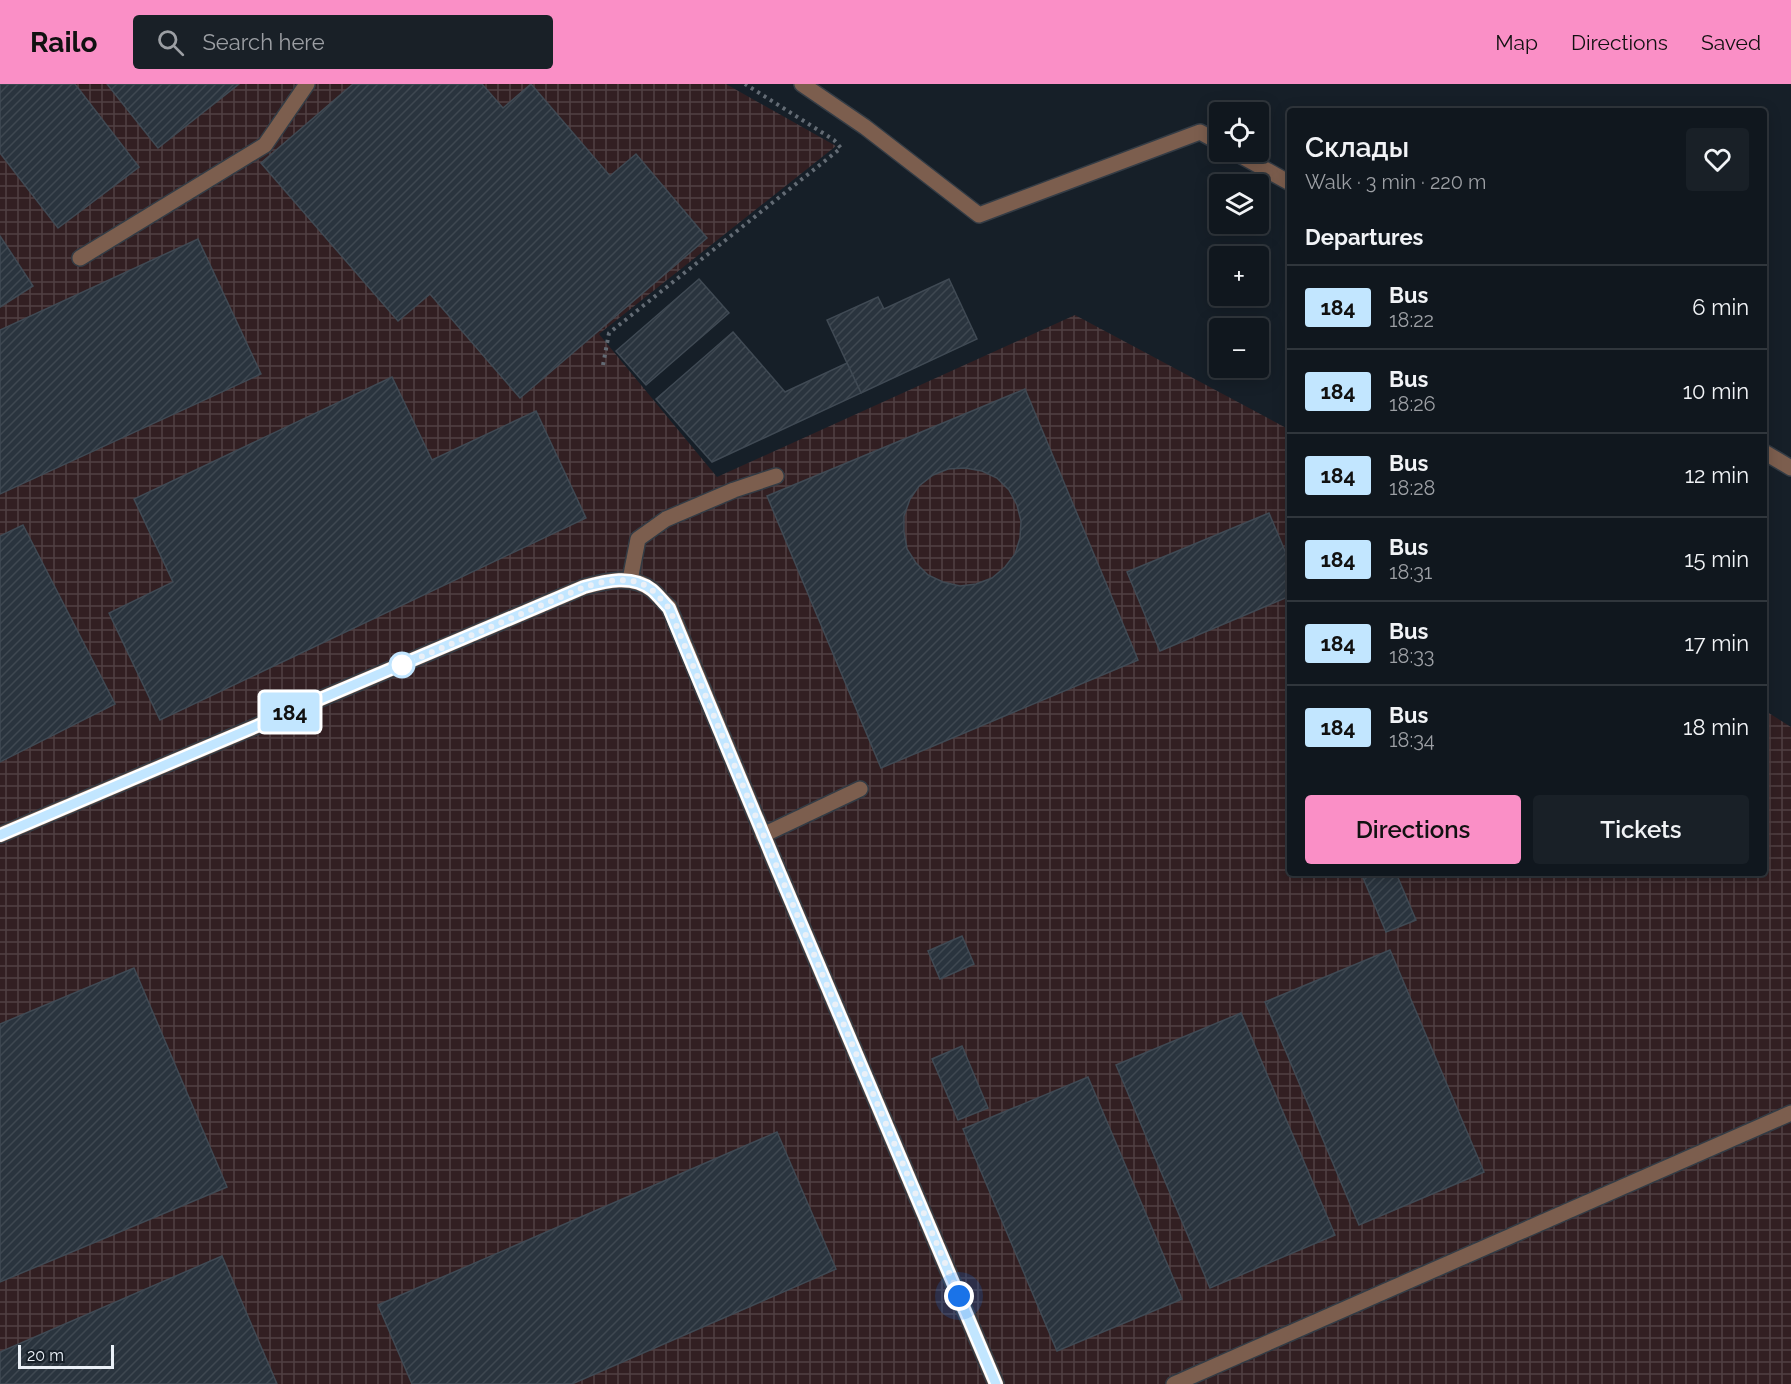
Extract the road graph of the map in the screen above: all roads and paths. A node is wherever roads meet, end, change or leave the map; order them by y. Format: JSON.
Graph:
{"nodes":[{"id":1,"x":308,"y":84,"type":"edge"},
{"id":2,"x":745,"y":84,"type":"edge"},
{"id":3,"x":802,"y":84,"type":"edge"},
{"id":4,"x":1209,"y":137,"type":"edge"},
{"id":5,"x":1252,"y":162,"type":"edge"},
{"id":6,"x":1287,"y":181,"type":"edge"},
{"id":7,"x":80,"y":258,"type":"dead end"},
{"id":8,"x":603,"y":365,"type":"dead end"},
{"id":9,"x":1767,"y":454,"type":"edge"},
{"id":10,"x":1791,"y":468,"type":"edge"},
{"id":11,"x":776,"y":476,"type":"dead end"},
{"id":12,"x":630,"y":580,"type":"junction"},
{"id":13,"x":860,"y":789,"type":"dead end"},
{"id":14,"x":0,"y":835,"type":"edge"},
{"id":15,"x":763,"y":835,"type":"junction"},
{"id":16,"x":1791,"y":1113,"type":"edge"},
{"id":17,"x":996,"y":1384,"type":"edge"},
{"id":18,"x":1174,"y":1384,"type":"edge"}],
"edges":[{"from":1,"to":7,"type":"street"},
{"from":2,"to":8,"type":"path"},
{"from":3,"to":4,"type":"street"},
{"from":5,"to":6,"type":"street"},
{"from":9,"to":10,"type":"street"},
{"from":11,"to":12,"type":"street"},
{"from":12,"to":14,"type":"street"},
{"from":12,"to":15,"type":"street"},
{"from":13,"to":15,"type":"street"},
{"from":15,"to":17,"type":"street"},
{"from":16,"to":18,"type":"street"}]}
